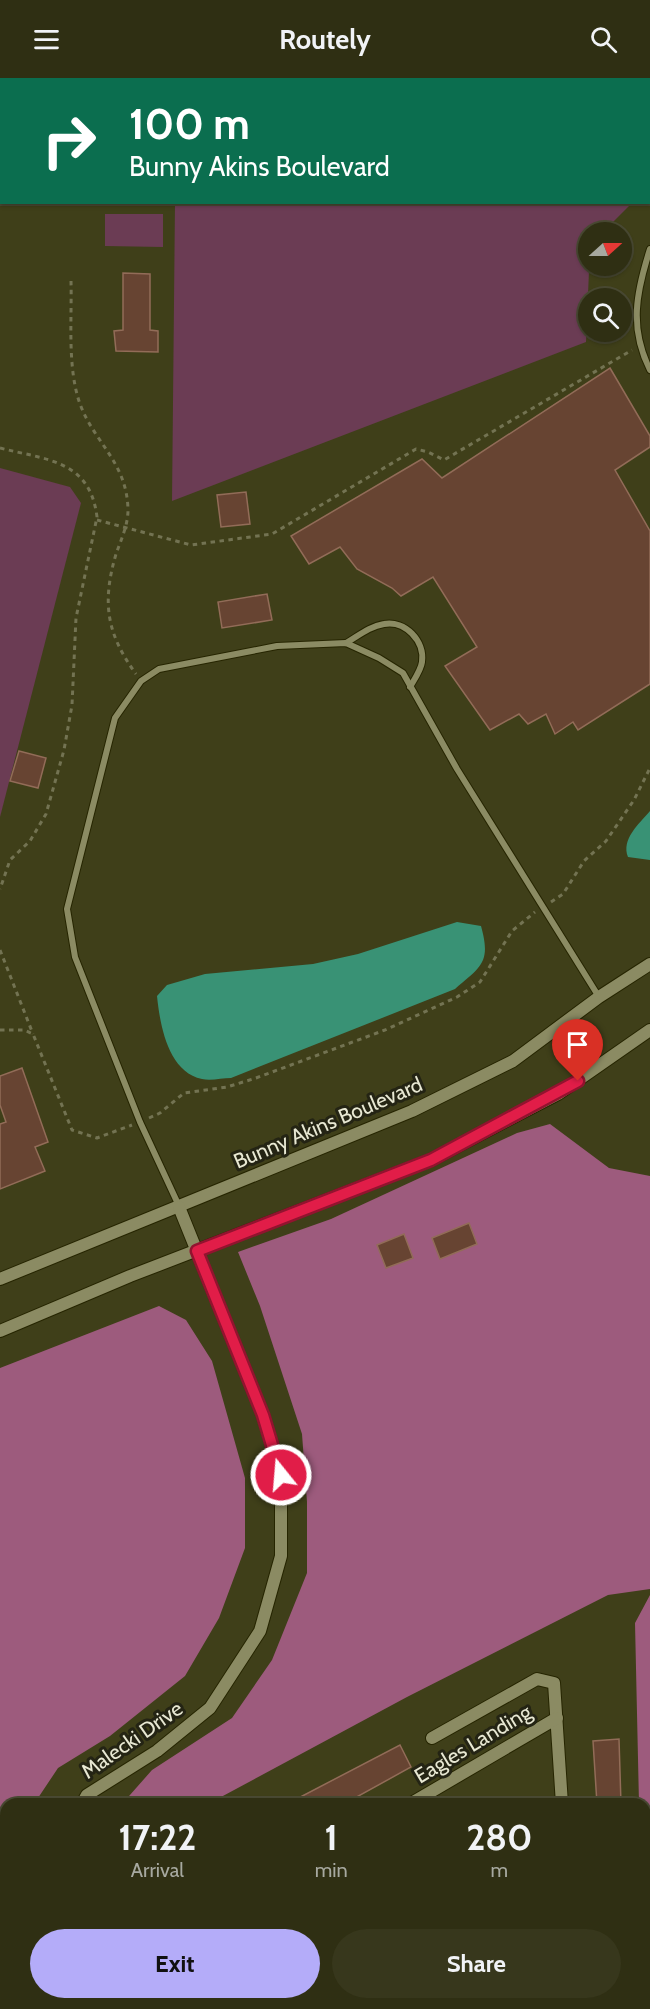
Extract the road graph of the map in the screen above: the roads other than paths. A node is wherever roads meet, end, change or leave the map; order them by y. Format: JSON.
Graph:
{"nodes":[{"id":1,"x":650,"y":249,"type":"edge"},
{"id":2,"x":650,"y":370,"type":"edge"},
{"id":3,"x":346,"y":643,"type":"junction"},
{"id":4,"x":410,"y":687,"type":"junction"},
{"id":5,"x":650,"y":963,"type":"edge"},
{"id":6,"x":599,"y":997,"type":"junction"},
{"id":7,"x":650,"y":1030,"type":"edge"},
{"id":8,"x":179,"y":1207,"type":"junction"},
{"id":9,"x":197,"y":1251,"type":"junction"},
{"id":10,"x":0,"y":1279,"type":"edge"},
{"id":11,"x":0,"y":1331,"type":"edge"},
{"id":12,"x":557,"y":1718,"type":"junction"},
{"id":13,"x":432,"y":1738,"type":"dead end"},
{"id":14,"x":85,"y":1798,"type":"edge"},
{"id":15,"x":420,"y":1798,"type":"edge"},
{"id":16,"x":562,"y":1798,"type":"edge"}],
"edges":[{"from":1,"to":2,"type":"lane"},
{"from":3,"to":4,"type":"lane"},
{"from":3,"to":4,"type":"lane"},
{"from":3,"to":8,"type":"lane"},
{"from":4,"to":6,"type":"lane"},
{"from":5,"to":6,"type":"street","name":"Bunny Akins Boulevard"},
{"from":6,"to":8,"type":"street","name":"Bunny Akins Boulevard"},
{"from":7,"to":9,"type":"street"},
{"from":8,"to":9,"type":"street","name":"Malecki Drive"},
{"from":8,"to":10,"type":"street","name":"Bunny Akins Boulevard"},
{"from":9,"to":11,"type":"street"},
{"from":9,"to":14,"type":"street","name":"Malecki Drive"},
{"from":12,"to":13,"type":"street","name":"Eagles Landing"},
{"from":12,"to":15,"type":"street","name":"Eagles Landing"},
{"from":12,"to":16,"type":"street","name":"Eagles Landing"}]}
